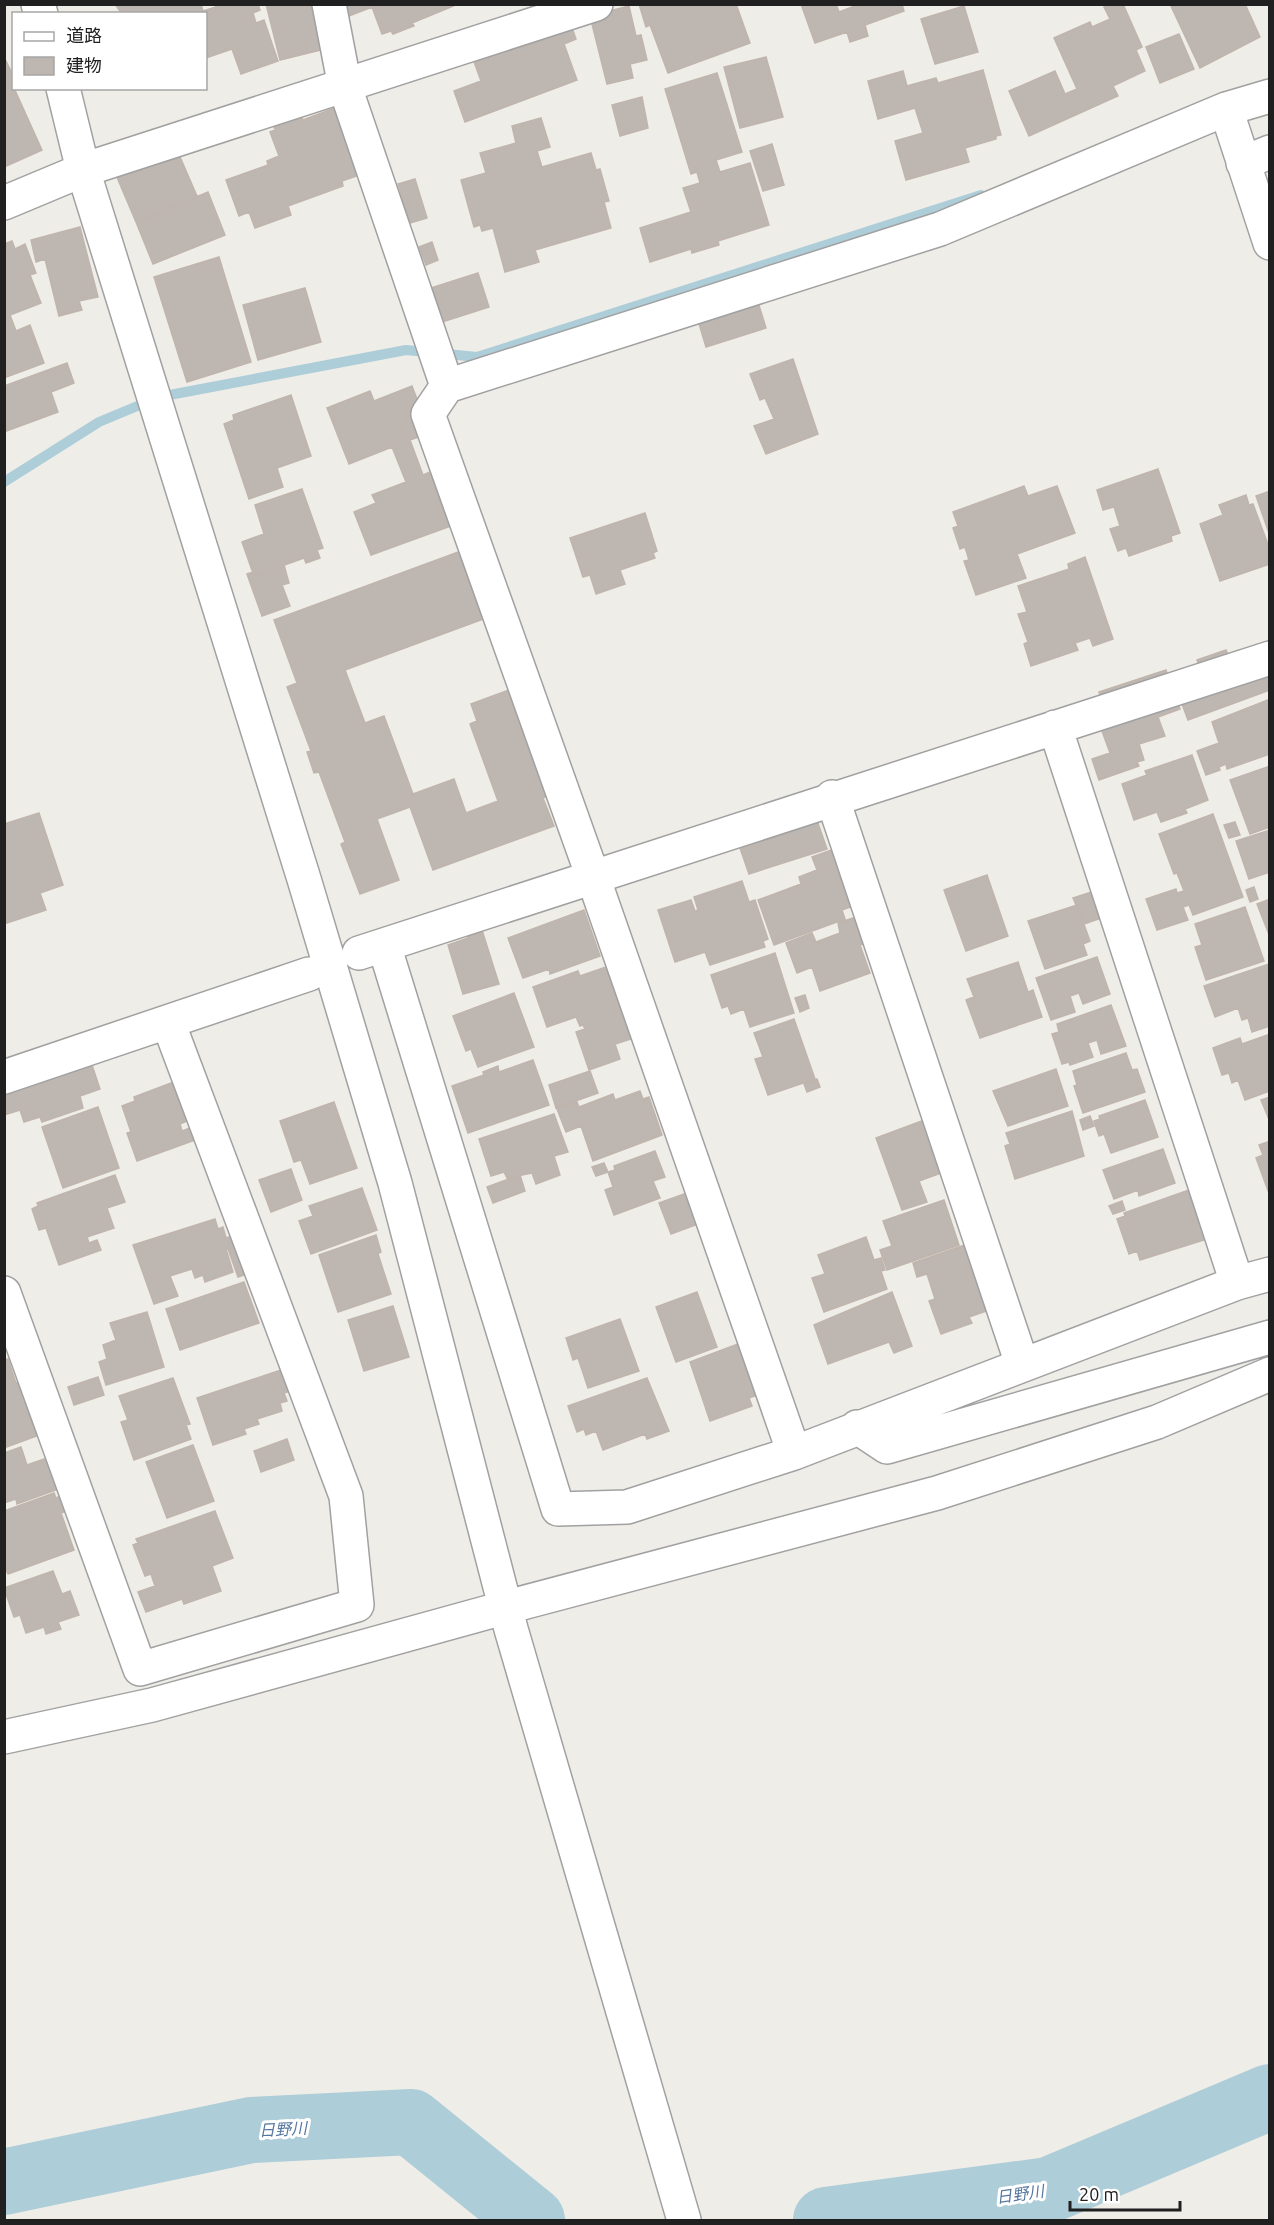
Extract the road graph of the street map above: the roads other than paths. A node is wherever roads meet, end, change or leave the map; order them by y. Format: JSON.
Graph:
{"nodes":[{"id":1,"x":329,"y":4,"type":"edge"},
{"id":2,"x":596,"y":4,"type":"edge"},
{"id":3,"x":345,"y":87,"type":"junction"},
{"id":4,"x":63,"y":90,"type":"edge"},
{"id":5,"x":1269,"y":96,"type":"edge"},
{"id":6,"x":1226,"y":109,"type":"junction"},
{"id":7,"x":1256,"y":157,"type":"edge"},
{"id":8,"x":82,"y":170,"type":"junction"},
{"id":9,"x":4,"y":203,"type":"edge"},
{"id":10,"x":1269,"y":243,"type":"edge"},
{"id":11,"x":447,"y":386,"type":"junction"},
{"id":12,"x":1269,"y":658,"type":"edge"},
{"id":13,"x":1055,"y":727,"type":"junction"},
{"id":14,"x":832,"y":797,"type":"junction"},
{"id":15,"x":594,"y":877,"type":"junction"},
{"id":16,"x":309,"y":974,"type":"dead end"},
{"id":17,"x":168,"y":1022,"type":"junction"},
{"id":18,"x":4,"y":1077,"type":"edge"},
{"id":19,"x":1269,"y":1274,"type":"edge"},
{"id":20,"x":1237,"y":1283,"type":"junction"},
{"id":21,"x":4,"y":1293,"type":"edge"},
{"id":22,"x":1269,"y":1337,"type":"edge"},
{"id":23,"x":1022,"y":1364,"type":"junction"},
{"id":24,"x":1269,"y":1374,"type":"edge"},
{"id":25,"x":857,"y":1427,"type":"junction"},
{"id":26,"x":794,"y":1453,"type":"junction"},
{"id":27,"x":509,"y":1618,"type":"junction"},
{"id":28,"x":4,"y":1737,"type":"edge"},
{"id":29,"x":684,"y":2220,"type":"edge"}],
"edges":[{"from":1,"to":3,"type":"street"},
{"from":2,"to":3,"type":"street"},
{"from":3,"to":8,"type":"street"},
{"from":3,"to":11,"type":"street"},
{"from":4,"to":8,"type":"street"},
{"from":5,"to":6,"type":"street"},
{"from":6,"to":7,"type":"street"},
{"from":6,"to":11,"type":"street"},
{"from":7,"to":10,"type":"street"},
{"from":8,"to":9,"type":"street"},
{"from":8,"to":27,"type":"street"},
{"from":11,"to":15,"type":"street"},
{"from":12,"to":13,"type":"street"},
{"from":13,"to":14,"type":"street"},
{"from":13,"to":20,"type":"street"},
{"from":14,"to":15,"type":"street"},
{"from":14,"to":23,"type":"street"},
{"from":15,"to":26,"type":"street"},
{"from":15,"to":26,"type":"street"},
{"from":16,"to":17,"type":"street"},
{"from":17,"to":18,"type":"street"},
{"from":17,"to":21,"type":"street"},
{"from":19,"to":20,"type":"street"},
{"from":20,"to":23,"type":"street"},
{"from":22,"to":25,"type":"street"},
{"from":23,"to":25,"type":"street"},
{"from":24,"to":27,"type":"street"},
{"from":25,"to":26,"type":"street"},
{"from":27,"to":28,"type":"street"},
{"from":27,"to":29,"type":"street"}]}
